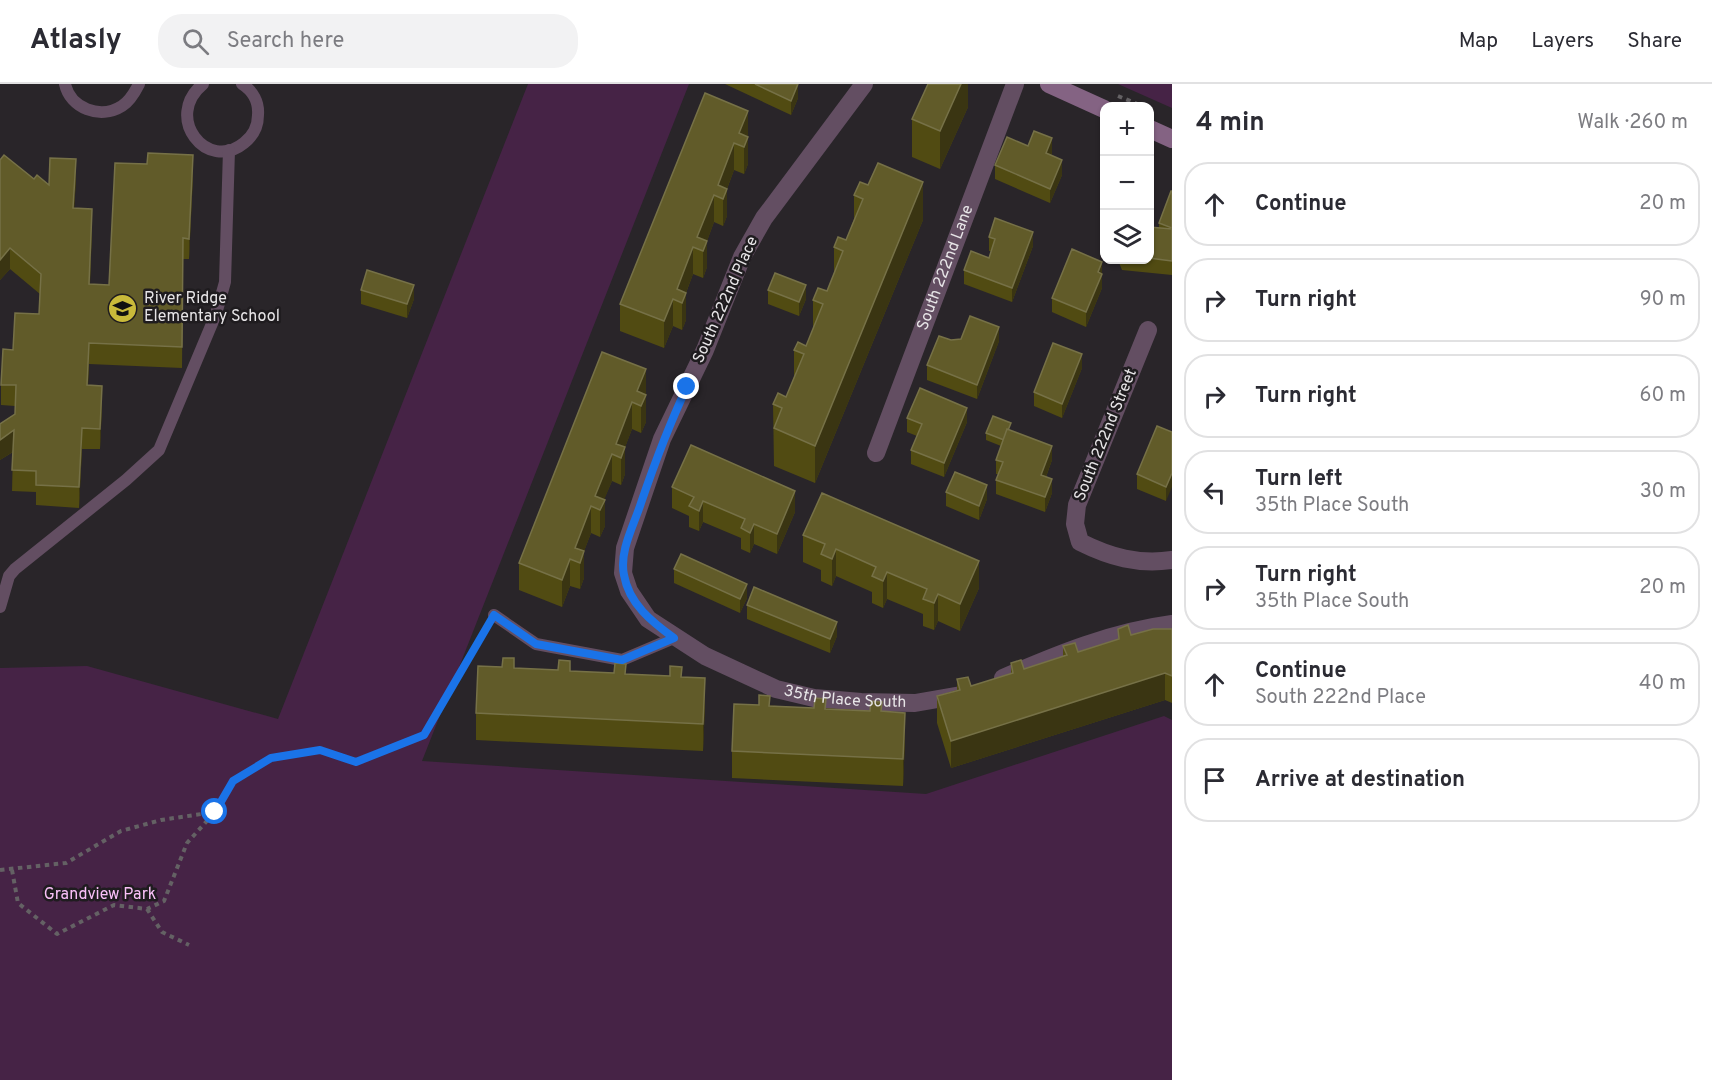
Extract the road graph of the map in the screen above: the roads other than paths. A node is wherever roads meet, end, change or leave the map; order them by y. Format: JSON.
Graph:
{"nodes":[{"id":1,"x":65,"y":84,"type":"edge"},
{"id":2,"x":140,"y":84,"type":"edge"},
{"id":3,"x":203,"y":84,"type":"edge"},
{"id":4,"x":242,"y":84,"type":"edge"},
{"id":5,"x":864,"y":84,"type":"edge"},
{"id":6,"x":1015,"y":84,"type":"edge"},
{"id":7,"x":1049,"y":84,"type":"edge"},
{"id":8,"x":1100,"y":107,"type":"edge"},
{"id":9,"x":1154,"y":131,"type":"edge"},
{"id":10,"x":1172,"y":139,"type":"edge"},
{"id":11,"x":229,"y":150,"type":"junction"},
{"id":12,"x":1148,"y":330,"type":"dead end"},
{"id":13,"x":876,"y":453,"type":"dead end"},
{"id":14,"x":641,"y":504,"type":"joint"},
{"id":15,"x":1172,"y":560,"type":"edge"},
{"id":16,"x":0,"y":607,"type":"edge"},
{"id":17,"x":494,"y":615,"type":"road end"},
{"id":18,"x":1172,"y":624,"type":"edge"},
{"id":19,"x":674,"y":638,"type":"junction"}],
"edges":[{"from":1,"to":2,"type":"lane"},
{"from":3,"to":11,"type":"lane"},
{"from":4,"to":11,"type":"lane"},
{"from":5,"to":14,"type":"street","name":"South 222nd Place"},
{"from":6,"to":13,"type":"street","name":"South 222nd Lane"},
{"from":7,"to":8,"type":"main road"},
{"from":9,"to":10,"type":"main road"},
{"from":11,"to":16,"type":"lane"},
{"from":12,"to":15,"type":"street","name":"South 222nd Street"},
{"from":14,"to":19,"type":"street","name":"35th Place South"},
{"from":17,"to":19,"type":"lane"},
{"from":18,"to":19,"type":"street","name":"35th Place South"}]}
